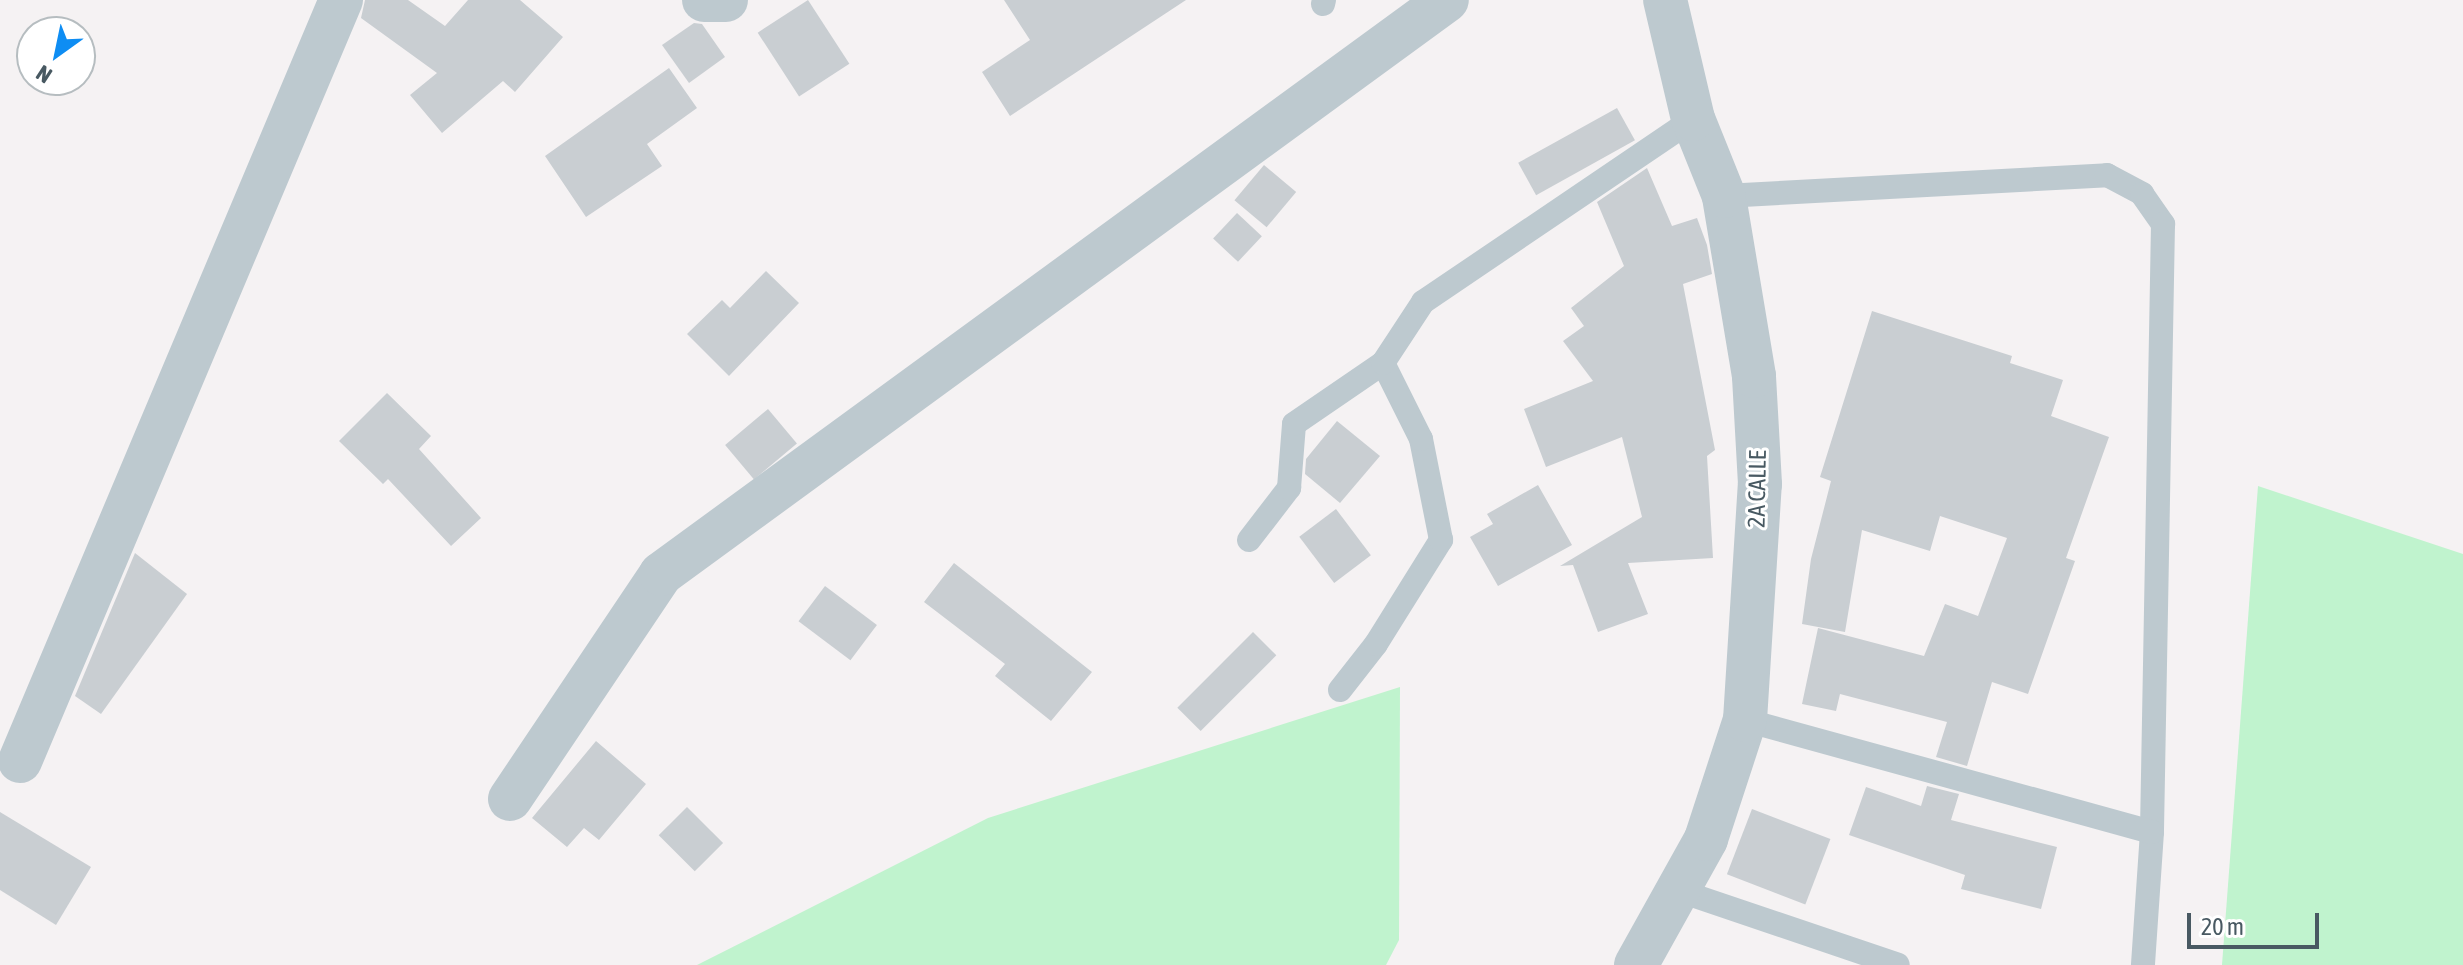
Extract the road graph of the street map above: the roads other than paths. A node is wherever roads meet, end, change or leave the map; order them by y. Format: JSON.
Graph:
{"nodes":[{"id":1,"x":341,"y":0,"type":"edge"},
{"id":2,"x":704,"y":0,"type":"edge"},
{"id":3,"x":726,"y":0,"type":"edge"},
{"id":4,"x":1665,"y":0,"type":"edge"},
{"id":5,"x":1423,"y":7,"type":"edge"},
{"id":6,"x":1693,"y":119,"type":"junction"},
{"id":7,"x":1724,"y":196,"type":"junction"},
{"id":8,"x":1383,"y":363,"type":"junction"},
{"id":9,"x":1249,"y":540,"type":"dead end"},
{"id":10,"x":1340,"y":690,"type":"dead end"},
{"id":11,"x":1745,"y":720,"type":"junction"},
{"id":12,"x":20,"y":761,"type":"dead end"},
{"id":13,"x":510,"y":799,"type":"dead end"},
{"id":14,"x":2152,"y":832,"type":"junction"},
{"id":15,"x":1677,"y":890,"type":"junction"},
{"id":16,"x":1636,"y":965,"type":"edge"},
{"id":17,"x":1898,"y":965,"type":"edge"},
{"id":18,"x":2143,"y":965,"type":"edge"}],
"edges":[{"from":1,"to":12,"type":"street"},
{"from":2,"to":3,"type":"street"},
{"from":4,"to":6,"type":"street","name":"2A CALLE"},
{"from":5,"to":13,"type":"street"},
{"from":6,"to":7,"type":"street","name":"2A CALLE"},
{"from":6,"to":8,"type":"lane"},
{"from":7,"to":11,"type":"street","name":"2A CALLE"},
{"from":7,"to":14,"type":"lane"},
{"from":8,"to":9,"type":"lane"},
{"from":8,"to":10,"type":"lane"},
{"from":11,"to":14,"type":"lane"},
{"from":11,"to":15,"type":"street","name":"2A CALLE"},
{"from":14,"to":18,"type":"lane"},
{"from":15,"to":16,"type":"street","name":"2A CALLE"},
{"from":15,"to":17,"type":"lane"}]}
